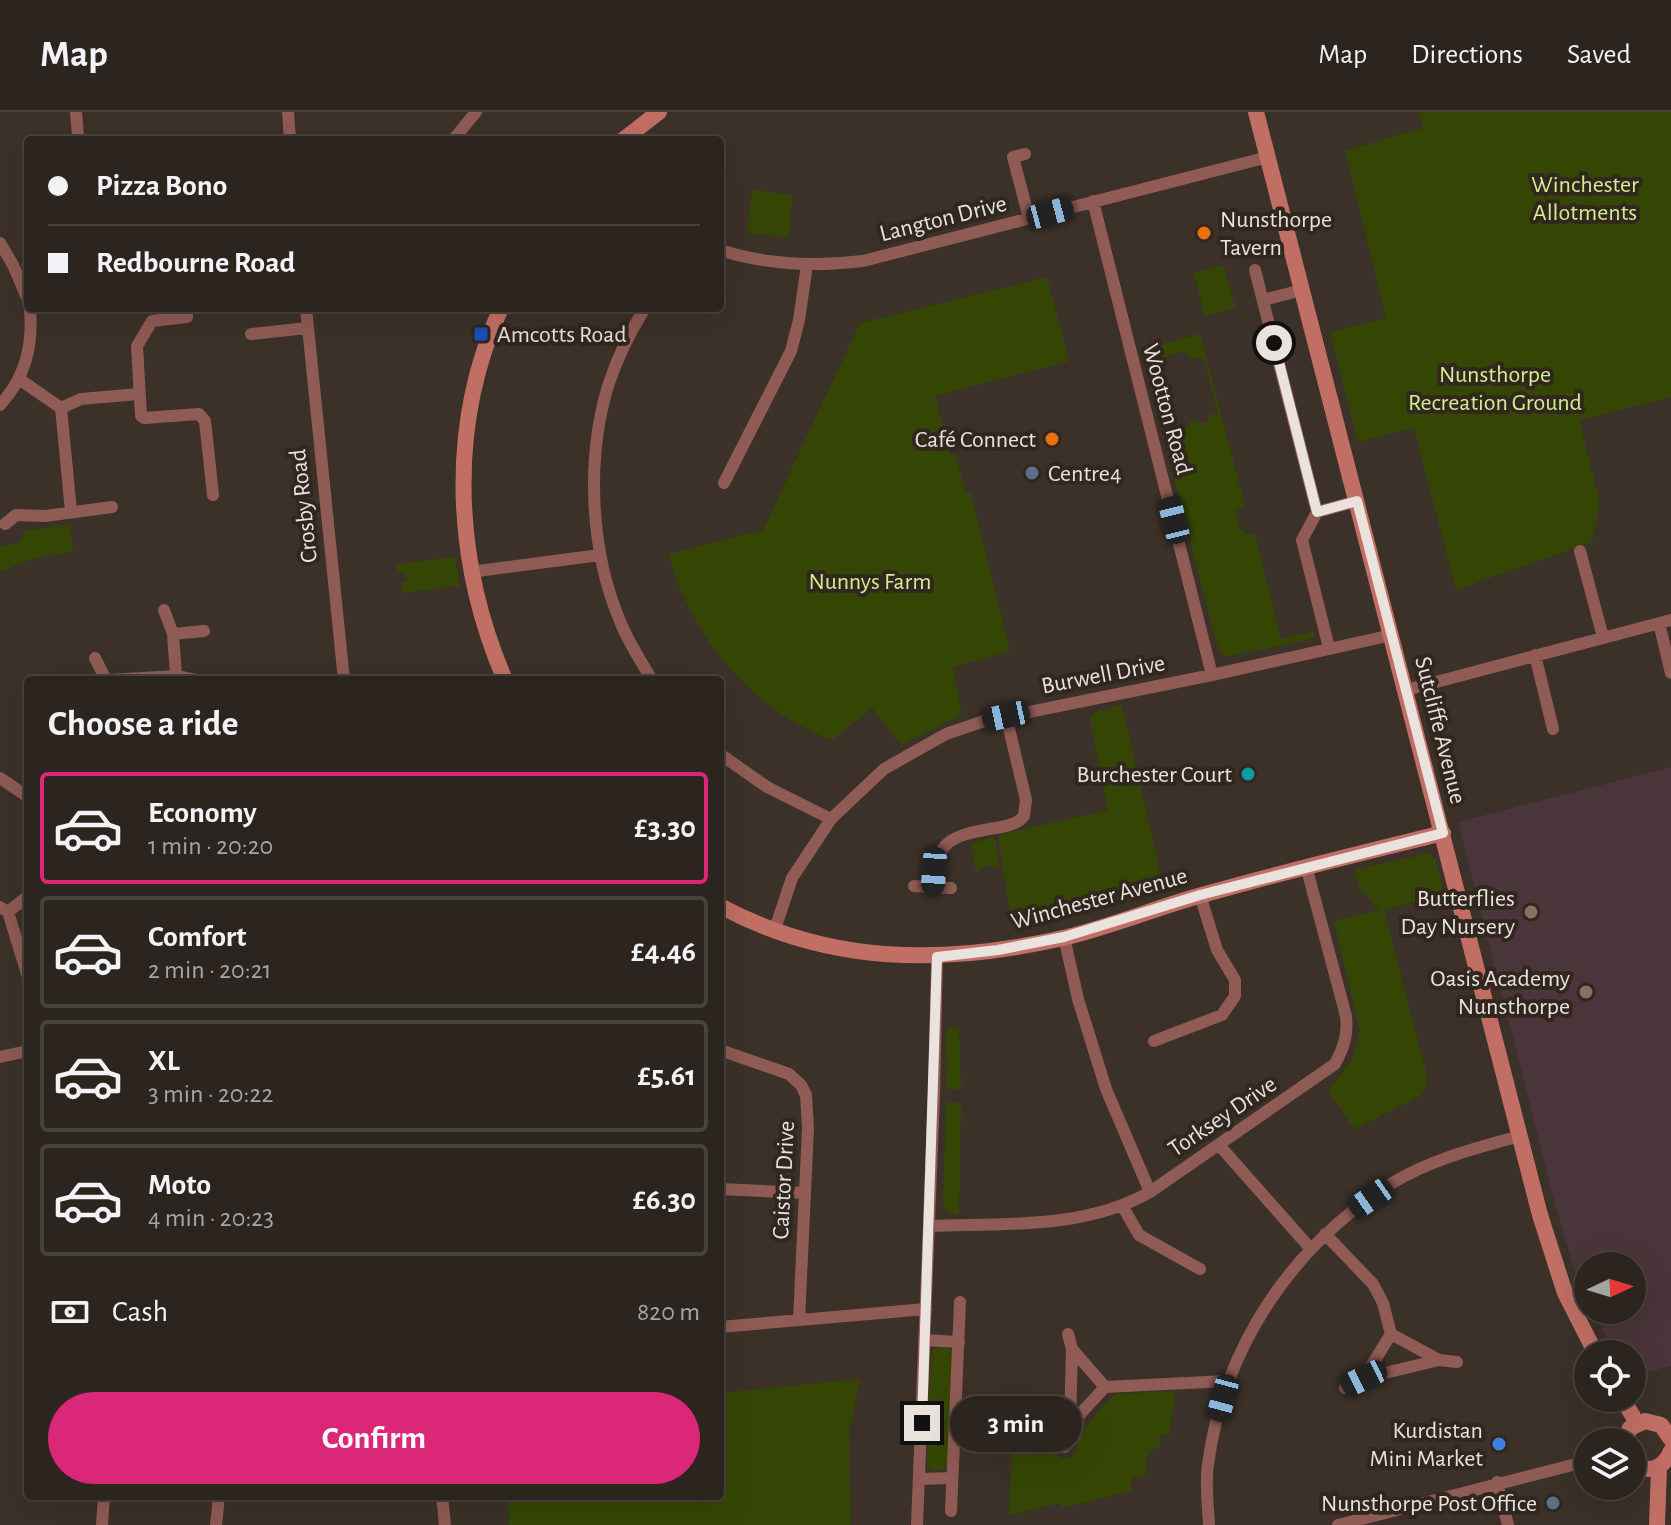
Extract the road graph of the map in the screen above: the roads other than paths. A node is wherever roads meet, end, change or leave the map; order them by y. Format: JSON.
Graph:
{"nodes":[{"id":1,"x":76,"y":112,"type":"edge"},
{"id":2,"x":288,"y":112,"type":"edge"},
{"id":3,"x":476,"y":112,"type":"edge"},
{"id":4,"x":659,"y":112,"type":"edge"},
{"id":5,"x":1256,"y":112,"type":"edge"},
{"id":6,"x":77,"y":136,"type":"edge"},
{"id":7,"x":290,"y":136,"type":"edge"},
{"id":8,"x":456,"y":136,"type":"edge"},
{"id":9,"x":628,"y":136,"type":"edge"},
{"id":10,"x":1268,"y":157,"type":"junction"},
{"id":11,"x":999,"y":160,"type":"dead end"},
{"id":12,"x":1093,"y":201,"type":"junction"},
{"id":13,"x":1029,"y":218,"type":"junction"},
{"id":14,"x":0,"y":243,"type":"edge"},
{"id":15,"x":724,"y":251,"type":"edge"},
{"id":16,"x":807,"y":265,"type":"junction"},
{"id":17,"x":1255,"y":270,"type":"dead end"},
{"id":18,"x":23,"y":272,"type":"edge"},
{"id":19,"x":1302,"y":290,"type":"junction"},
{"id":20,"x":1263,"y":300,"type":"junction"},
{"id":21,"x":30,"y":312,"type":"edge"},
{"id":22,"x":187,"y":312,"type":"edge"},
{"id":23,"x":306,"y":312,"type":"edge"},
{"id":24,"x":499,"y":312,"type":"edge"},
{"id":25,"x":643,"y":312,"type":"edge"},
{"id":26,"x":307,"y":328,"type":"junction"},
{"id":27,"x":251,"y":334,"type":"dead end"},
{"id":28,"x":19,"y":379,"type":"junction"},
{"id":29,"x":139,"y":394,"type":"junction"},
{"id":30,"x":0,"y":405,"type":"edge"},
{"id":31,"x":61,"y":408,"type":"junction"},
{"id":32,"x":724,"y":483,"type":"dead end"},
{"id":33,"x":213,"y":495,"type":"dead end"},
{"id":34,"x":1357,"y":501,"type":"junction"},
{"id":35,"x":112,"y":507,"type":"dead end"},
{"id":36,"x":71,"y":511,"type":"junction"},
{"id":37,"x":1317,"y":512,"type":"junction"},
{"id":38,"x":5,"y":524,"type":"dead end"},
{"id":39,"x":1580,"y":551,"type":"dead end"},
{"id":40,"x":600,"y":555,"type":"junction"},
{"id":41,"x":470,"y":572,"type":"junction"},
{"id":42,"x":164,"y":610,"type":"dead end"},
{"id":43,"x":1665,"y":621,"type":"edge"},
{"id":44,"x":204,"y":631,"type":"dead end"},
{"id":45,"x":173,"y":634,"type":"junction"},
{"id":46,"x":1392,"y":635,"type":"junction"},
{"id":47,"x":1603,"y":637,"type":"junction"},
{"id":48,"x":1329,"y":648,"type":"junction"},
{"id":49,"x":1535,"y":655,"type":"junction"},
{"id":50,"x":95,"y":658,"type":"dead end"},
{"id":51,"x":1671,"y":673,"type":"edge"},
{"id":52,"x":1212,"y":675,"type":"junction"},
{"id":53,"x":106,"y":676,"type":"edge"},
{"id":54,"x":176,"y":676,"type":"edge"},
{"id":55,"x":344,"y":676,"type":"edge"},
{"id":56,"x":503,"y":676,"type":"edge"},
{"id":57,"x":650,"y":676,"type":"edge"},
{"id":58,"x":1406,"y":690,"type":"junction"},
{"id":59,"x":1006,"y":716,"type":"junction"},
{"id":60,"x":1553,"y":729,"type":"dead end"},
{"id":61,"x":724,"y":757,"type":"edge"},
{"id":62,"x":0,"y":778,"type":"edge"},
{"id":63,"x":24,"y":794,"type":"edge"},
{"id":64,"x":831,"y":819,"type":"junction"},
{"id":65,"x":1443,"y":833,"type":"junction"},
{"id":66,"x":1306,"y":866,"type":"junction"},
{"id":67,"x":914,"y":886,"type":"dead end"},
{"id":68,"x":932,"y":887,"type":"junction"},
{"id":69,"x":951,"y":888,"type":"dead end"},
{"id":70,"x":1200,"y":895,"type":"junction"},
{"id":71,"x":24,"y":898,"type":"edge"},
{"id":72,"x":724,"y":908,"type":"edge"},
{"id":73,"x":4,"y":910,"type":"edge"},
{"id":74,"x":775,"y":929,"type":"junction"},
{"id":75,"x":1064,"y":937,"type":"junction"},
{"id":76,"x":937,"y":957,"type":"junction"},
{"id":77,"x":24,"y":966,"type":"edge"},
{"id":78,"x":1154,"y":1041,"type":"dead end"},
{"id":79,"x":724,"y":1051,"type":"edge"},
{"id":80,"x":24,"y":1052,"type":"edge"},
{"id":81,"x":0,"y":1057,"type":"edge"},
{"id":82,"x":1520,"y":1136,"type":"junction"},
{"id":83,"x":1219,"y":1145,"type":"junction"},
{"id":84,"x":724,"y":1189,"type":"edge"},
{"id":85,"x":1150,"y":1192,"type":"junction"},
{"id":86,"x":804,"y":1193,"type":"junction"},
{"id":87,"x":1123,"y":1207,"type":"junction"},
{"id":88,"x":929,"y":1226,"type":"junction"},
{"id":89,"x":1325,"y":1234,"type":"junction"},
{"id":90,"x":1310,"y":1248,"type":"junction"},
{"id":91,"x":1200,"y":1269,"type":"dead end"},
{"id":92,"x":960,"y":1302,"type":"dead end"},
{"id":93,"x":926,"y":1309,"type":"junction"},
{"id":94,"x":799,"y":1320,"type":"junction"},
{"id":95,"x":724,"y":1327,"type":"edge"},
{"id":96,"x":1068,"y":1334,"type":"dead end"},
{"id":97,"x":1391,"y":1334,"type":"junction"},
{"id":98,"x":924,"y":1340,"type":"junction"},
{"id":99,"x":1589,"y":1340,"type":"edge"},
{"id":100,"x":959,"y":1342,"type":"junction"},
{"id":101,"x":1072,"y":1349,"type":"junction"},
{"id":102,"x":1439,"y":1360,"type":"junction"},
{"id":103,"x":1457,"y":1362,"type":"dead end"},
{"id":104,"x":1364,"y":1378,"type":"junction"},
{"id":105,"x":1227,"y":1381,"type":"junction"},
{"id":106,"x":1105,"y":1387,"type":"junction"},
{"id":107,"x":1345,"y":1388,"type":"dead end"},
{"id":108,"x":1630,"y":1412,"type":"edge"},
{"id":109,"x":1637,"y":1423,"type":"junction"},
{"id":110,"x":1070,"y":1425,"type":"junction"},
{"id":111,"x":1630,"y":1428,"type":"edge"},
{"id":112,"x":1671,"y":1439,"type":"edge"},
{"id":113,"x":1064,"y":1447,"type":"dead end"},
{"id":114,"x":1671,"y":1451,"type":"edge"},
{"id":115,"x":1574,"y":1464,"type":"edge"},
{"id":116,"x":1659,"y":1467,"type":"junction"},
{"id":117,"x":1646,"y":1469,"type":"edge"},
{"id":118,"x":952,"y":1478,"type":"junction"},
{"id":119,"x":920,"y":1479,"type":"junction"},
{"id":120,"x":1497,"y":1482,"type":"junction"},
{"id":121,"x":104,"y":1500,"type":"edge"},
{"id":122,"x":219,"y":1500,"type":"edge"},
{"id":123,"x":442,"y":1500,"type":"edge"},
{"id":124,"x":951,"y":1511,"type":"dead end"},
{"id":125,"x":1381,"y":1520,"type":"edge"},
{"id":126,"x":102,"y":1525,"type":"edge"},
{"id":127,"x":216,"y":1525,"type":"edge"},
{"id":128,"x":445,"y":1525,"type":"edge"},
{"id":129,"x":917,"y":1525,"type":"edge"},
{"id":130,"x":1209,"y":1525,"type":"edge"},
{"id":131,"x":1338,"y":1525,"type":"edge"},
{"id":132,"x":1508,"y":1525,"type":"edge"},
{"id":133,"x":1657,"y":1525,"type":"edge"}],
"edges":[{"from":1,"to":6,"type":"street"},
{"from":2,"to":7,"type":"street"},
{"from":3,"to":8,"type":"street"},
{"from":4,"to":9,"type":"street"},
{"from":5,"to":10,"type":"street","name":"Sutcliffe Avenue"},
{"from":10,"to":12,"type":"street","name":"Langton Drive"},
{"from":10,"to":19,"type":"street","name":"Sutcliffe Avenue"},
{"from":11,"to":13,"type":"street"},
{"from":12,"to":13,"type":"street","name":"Langton Drive"},
{"from":12,"to":52,"type":"street","name":"Wootton Road"},
{"from":13,"to":16,"type":"street","name":"Langton Drive"},
{"from":14,"to":18,"type":"street"},
{"from":15,"to":16,"type":"street","name":"Langton Drive"},
{"from":16,"to":32,"type":"street"},
{"from":17,"to":20,"type":"street"},
{"from":19,"to":20,"type":"street"},
{"from":19,"to":34,"type":"street","name":"Sutcliffe Avenue"},
{"from":20,"to":37,"type":"street"},
{"from":21,"to":28,"type":"street"},
{"from":22,"to":29,"type":"street"},
{"from":23,"to":26,"type":"street","name":"Crosby Road"},
{"from":24,"to":41,"type":"street"},
{"from":25,"to":40,"type":"street"},
{"from":26,"to":27,"type":"street"},
{"from":26,"to":55,"type":"street","name":"Crosby Road"},
{"from":28,"to":30,"type":"street"},
{"from":28,"to":31,"type":"street"},
{"from":29,"to":31,"type":"street"},
{"from":29,"to":33,"type":"street"},
{"from":31,"to":36,"type":"street"},
{"from":34,"to":37,"type":"street"},
{"from":34,"to":46,"type":"street","name":"Sutcliffe Avenue"},
{"from":35,"to":36,"type":"street"},
{"from":36,"to":38,"type":"street"},
{"from":37,"to":48,"type":"street"},
{"from":39,"to":47,"type":"street"},
{"from":40,"to":41,"type":"street"},
{"from":40,"to":57,"type":"street"},
{"from":41,"to":56,"type":"street"},
{"from":42,"to":45,"type":"street"},
{"from":43,"to":47,"type":"street"},
{"from":43,"to":51,"type":"street"},
{"from":44,"to":45,"type":"street"},
{"from":45,"to":54,"type":"street"},
{"from":46,"to":48,"type":"street","name":"Burwell Drive"},
{"from":46,"to":58,"type":"street","name":"Sutcliffe Avenue"},
{"from":47,"to":49,"type":"street"},
{"from":48,"to":52,"type":"street","name":"Burwell Drive"},
{"from":49,"to":58,"type":"street"},
{"from":49,"to":60,"type":"street"},
{"from":50,"to":53,"type":"street"},
{"from":52,"to":59,"type":"street","name":"Burwell Drive"},
{"from":58,"to":65,"type":"street","name":"Sutcliffe Avenue"},
{"from":59,"to":64,"type":"street","name":"Burwell Drive"},
{"from":59,"to":68,"type":"street"},
{"from":61,"to":64,"type":"street"},
{"from":62,"to":63,"type":"street"},
{"from":64,"to":74,"type":"street","name":"Burwell Drive"},
{"from":65,"to":66,"type":"street","name":"Winchester Avenue"},
{"from":65,"to":82,"type":"street","name":"Sutcliffe Avenue"},
{"from":66,"to":70,"type":"street","name":"Winchester Avenue"},
{"from":66,"to":83,"type":"street","name":"Torksey Drive"},
{"from":67,"to":68,"type":"street"},
{"from":68,"to":69,"type":"street"},
{"from":70,"to":75,"type":"street","name":"Winchester Avenue"},
{"from":70,"to":78,"type":"street"},
{"from":71,"to":73,"type":"street"},
{"from":72,"to":74,"type":"street","name":"Winchester Avenue"},
{"from":73,"to":77,"type":"street"},
{"from":74,"to":76,"type":"street","name":"Winchester Avenue"},
{"from":75,"to":76,"type":"street","name":"Winchester Avenue"},
{"from":75,"to":85,"type":"street"},
{"from":76,"to":88,"type":"street"},
{"from":79,"to":86,"type":"street","name":"Caistor Drive"},
{"from":80,"to":81,"type":"street"},
{"from":82,"to":89,"type":"street"},
{"from":82,"to":99,"type":"street","name":"Sutcliffe Avenue"},
{"from":83,"to":85,"type":"street","name":"Torksey Drive"},
{"from":83,"to":90,"type":"street"},
{"from":84,"to":86,"type":"street"},
{"from":85,"to":87,"type":"street","name":"Torksey Drive"},
{"from":86,"to":94,"type":"street","name":"Caistor Drive"},
{"from":87,"to":88,"type":"street","name":"Torksey Drive"},
{"from":87,"to":91,"type":"street"},
{"from":88,"to":93,"type":"street"},
{"from":89,"to":90,"type":"street"},
{"from":89,"to":97,"type":"street"},
{"from":90,"to":105,"type":"street"},
{"from":92,"to":100,"type":"street"},
{"from":93,"to":94,"type":"street"},
{"from":93,"to":98,"type":"street"},
{"from":94,"to":95,"type":"street"},
{"from":96,"to":101,"type":"street"},
{"from":97,"to":102,"type":"street"},
{"from":97,"to":104,"type":"street"},
{"from":98,"to":100,"type":"street"},
{"from":98,"to":119,"type":"street"},
{"from":100,"to":118,"type":"street"},
{"from":101,"to":106,"type":"street"},
{"from":101,"to":110,"type":"street"},
{"from":102,"to":103,"type":"street"},
{"from":102,"to":104,"type":"street"},
{"from":104,"to":107,"type":"street"},
{"from":105,"to":106,"type":"street"},
{"from":105,"to":130,"type":"street"},
{"from":106,"to":110,"type":"street"},
{"from":108,"to":109,"type":"street"},
{"from":109,"to":111,"type":"street"},
{"from":109,"to":112,"type":"street"},
{"from":110,"to":113,"type":"street"},
{"from":114,"to":116,"type":"street"},
{"from":115,"to":120,"type":"street"},
{"from":116,"to":117,"type":"street"},
{"from":116,"to":133,"type":"street"},
{"from":118,"to":119,"type":"street"},
{"from":118,"to":124,"type":"street"},
{"from":119,"to":129,"type":"street"},
{"from":120,"to":125,"type":"street"},
{"from":120,"to":132,"type":"street"},
{"from":121,"to":126,"type":"street"},
{"from":122,"to":127,"type":"street"},
{"from":123,"to":128,"type":"street"},
{"from":125,"to":131,"type":"street"}]}
